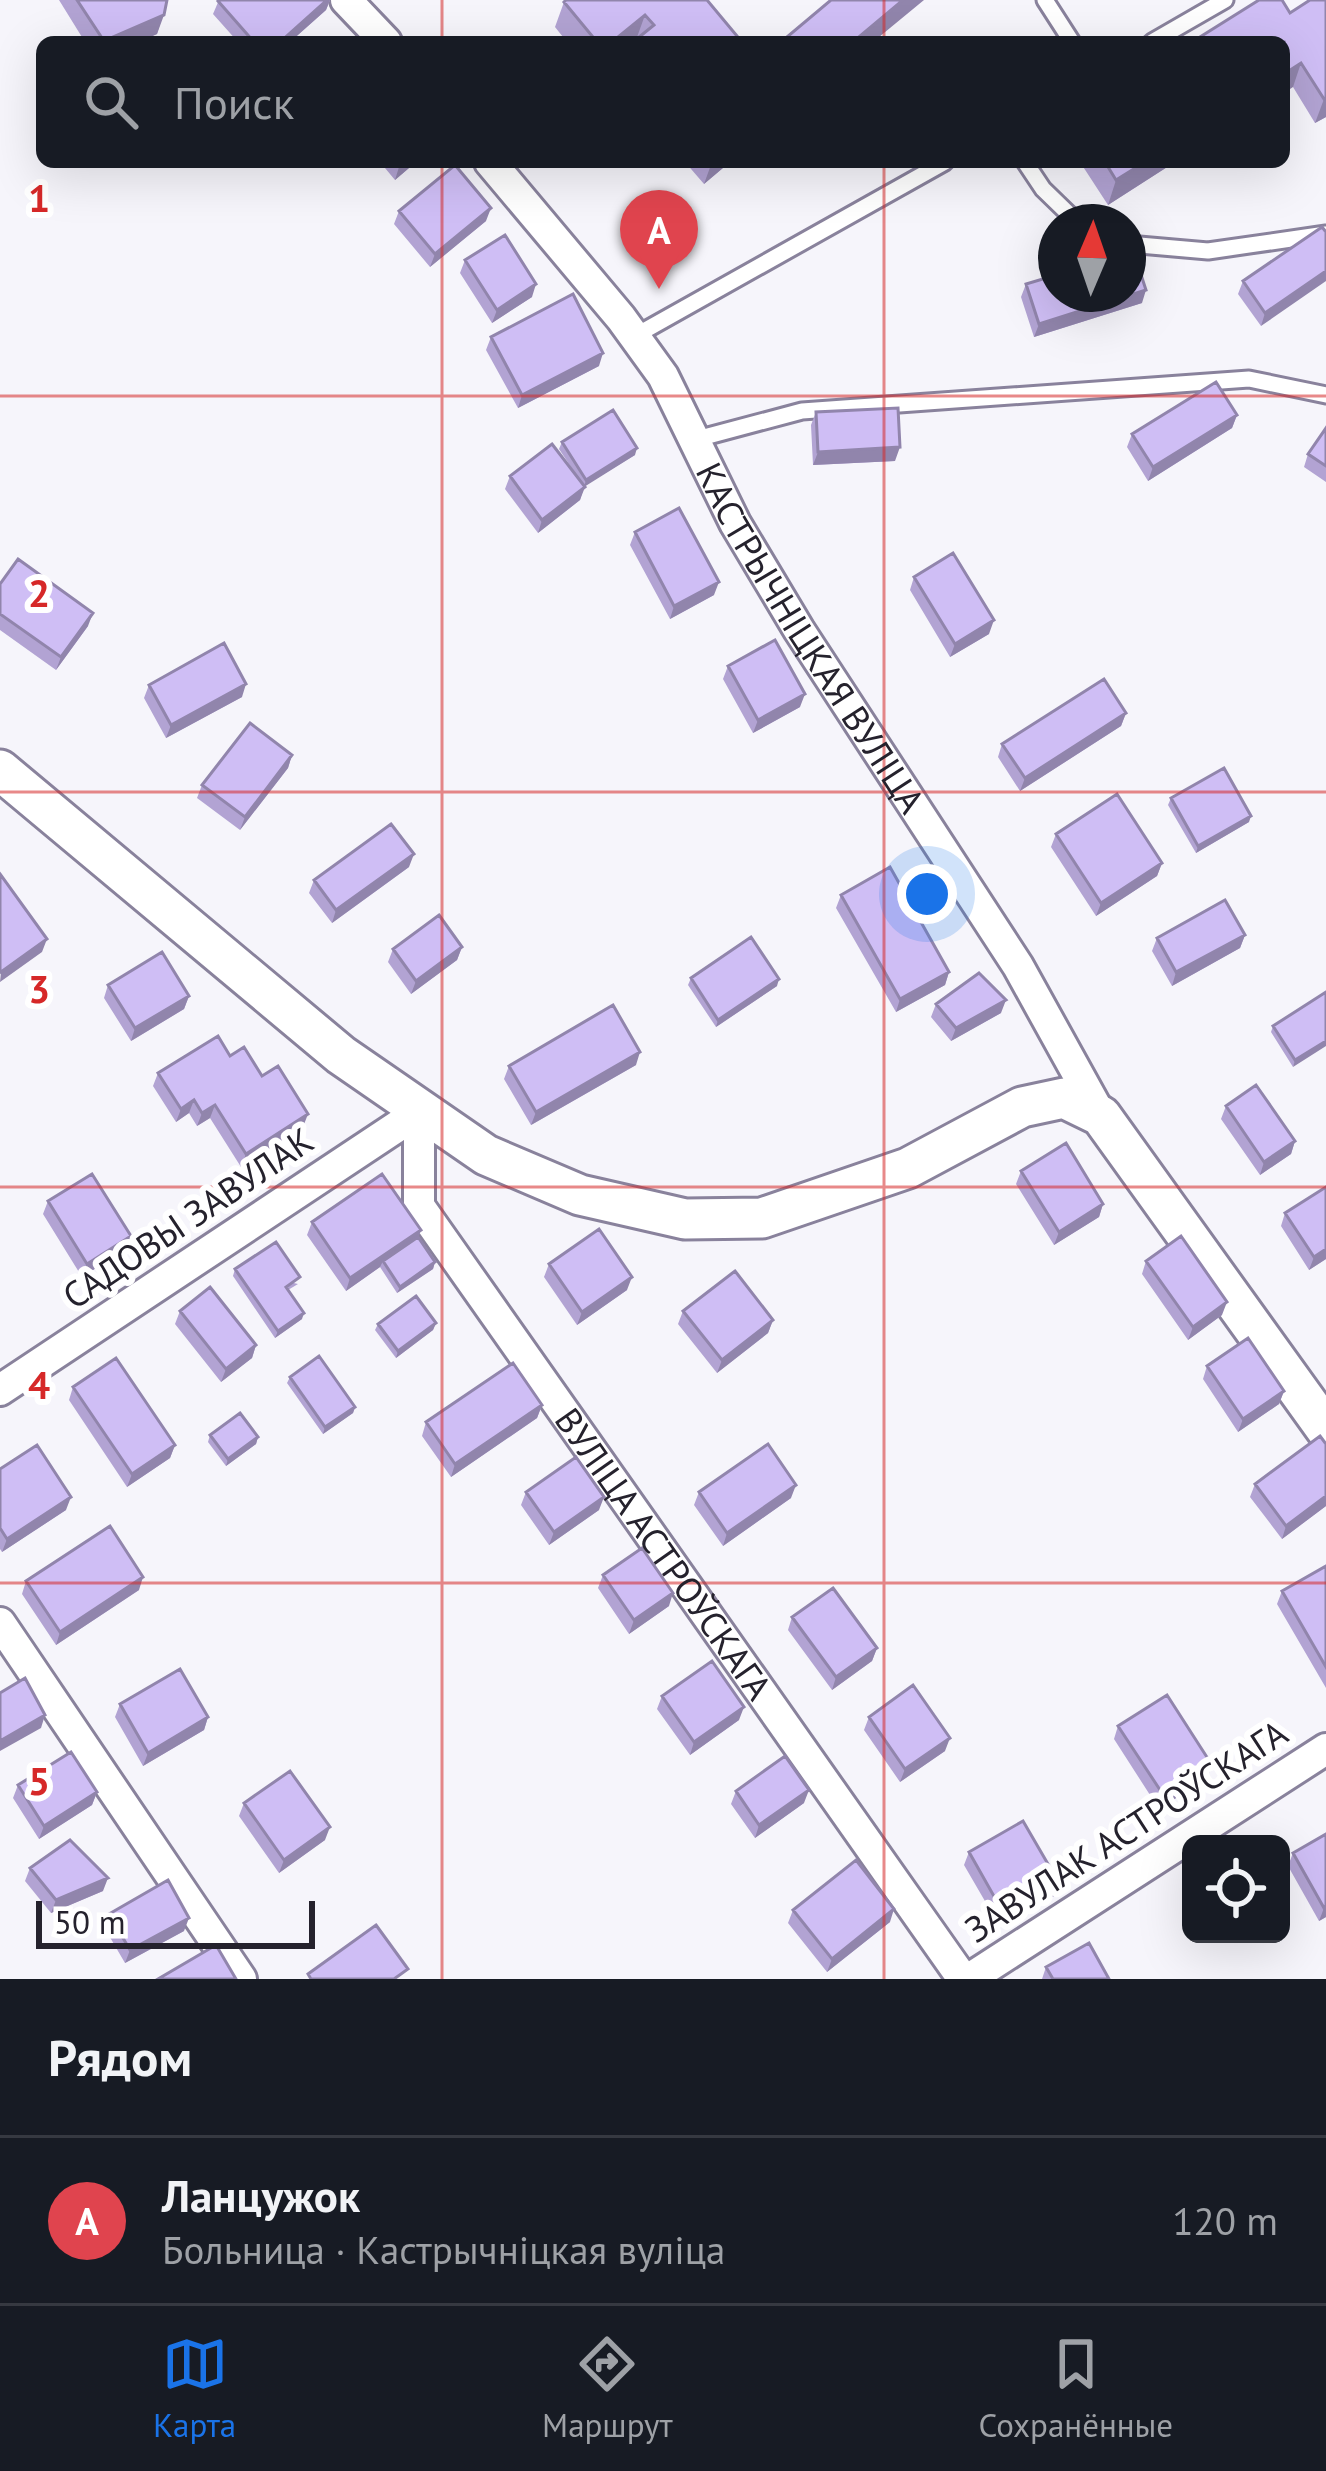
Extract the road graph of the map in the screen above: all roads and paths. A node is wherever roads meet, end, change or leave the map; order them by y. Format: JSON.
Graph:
{"nodes":[{"id":1,"x":346,"y":0,"type":"edge"},
{"id":2,"x":1045,"y":0,"type":"edge"},
{"id":3,"x":1226,"y":0,"type":"edge"},
{"id":4,"x":380,"y":36,"type":"edge"},
{"id":5,"x":1068,"y":36,"type":"edge"},
{"id":6,"x":1163,"y":36,"type":"edge"},
{"id":7,"x":495,"y":168,"type":"edge"},
{"id":8,"x":933,"y":168,"type":"edge"},
{"id":9,"x":1029,"y":168,"type":"edge"},
{"id":10,"x":1058,"y":204,"type":"edge"},
{"id":11,"x":1326,"y":234,"type":"edge"},
{"id":12,"x":1146,"y":246,"type":"edge"},
{"id":13,"x":627,"y":328,"type":"junction"},
{"id":14,"x":1326,"y":395,"type":"edge"},
{"id":15,"x":693,"y":440,"type":"junction"},
{"id":16,"x":0,"y":770,"type":"edge"},
{"id":17,"x":419,"y":1112,"type":"junction"},
{"id":18,"x":1101,"y":1115,"type":"junction"},
{"id":19,"x":0,"y":1390,"type":"edge"},
{"id":20,"x":1326,"y":1429,"type":"edge"},
{"id":21,"x":0,"y":1623,"type":"edge"},
{"id":22,"x":1326,"y":1749,"type":"edge"},
{"id":23,"x":241,"y":1979,"type":"edge"},
{"id":24,"x":966,"y":1979,"type":"edge"}],
"edges":[{"from":1,"to":4,"type":"street"},
{"from":2,"to":5,"type":"lane"},
{"from":3,"to":6,"type":"lane"},
{"from":7,"to":13,"type":"street","name":"КАСТРЫЧНІЦКАЯ ВУЛІЦА"},
{"from":8,"to":13,"type":"lane"},
{"from":9,"to":10,"type":"lane"},
{"from":11,"to":12,"type":"lane"},
{"from":13,"to":15,"type":"street","name":"КАСТРЫЧНІЦКАЯ ВУЛІЦА"},
{"from":14,"to":15,"type":"lane"},
{"from":15,"to":18,"type":"street","name":"КАСТРЫЧНІЦКАЯ ВУЛІЦА"},
{"from":16,"to":17,"type":"street"},
{"from":17,"to":18,"type":"street"},
{"from":17,"to":19,"type":"street","name":"САДОВЫ ЗАВУЛАК"},
{"from":17,"to":24,"type":"street","name":"ВУЛІЦА АСТРОЎСКАГА"},
{"from":18,"to":20,"type":"street","name":"КАСТРЫЧНІЦКАЯ ВУЛІЦА"},
{"from":21,"to":23,"type":"street"},
{"from":22,"to":24,"type":"street","name":"ЗАВУЛАК АСТРОЎСКАГА"}]}
